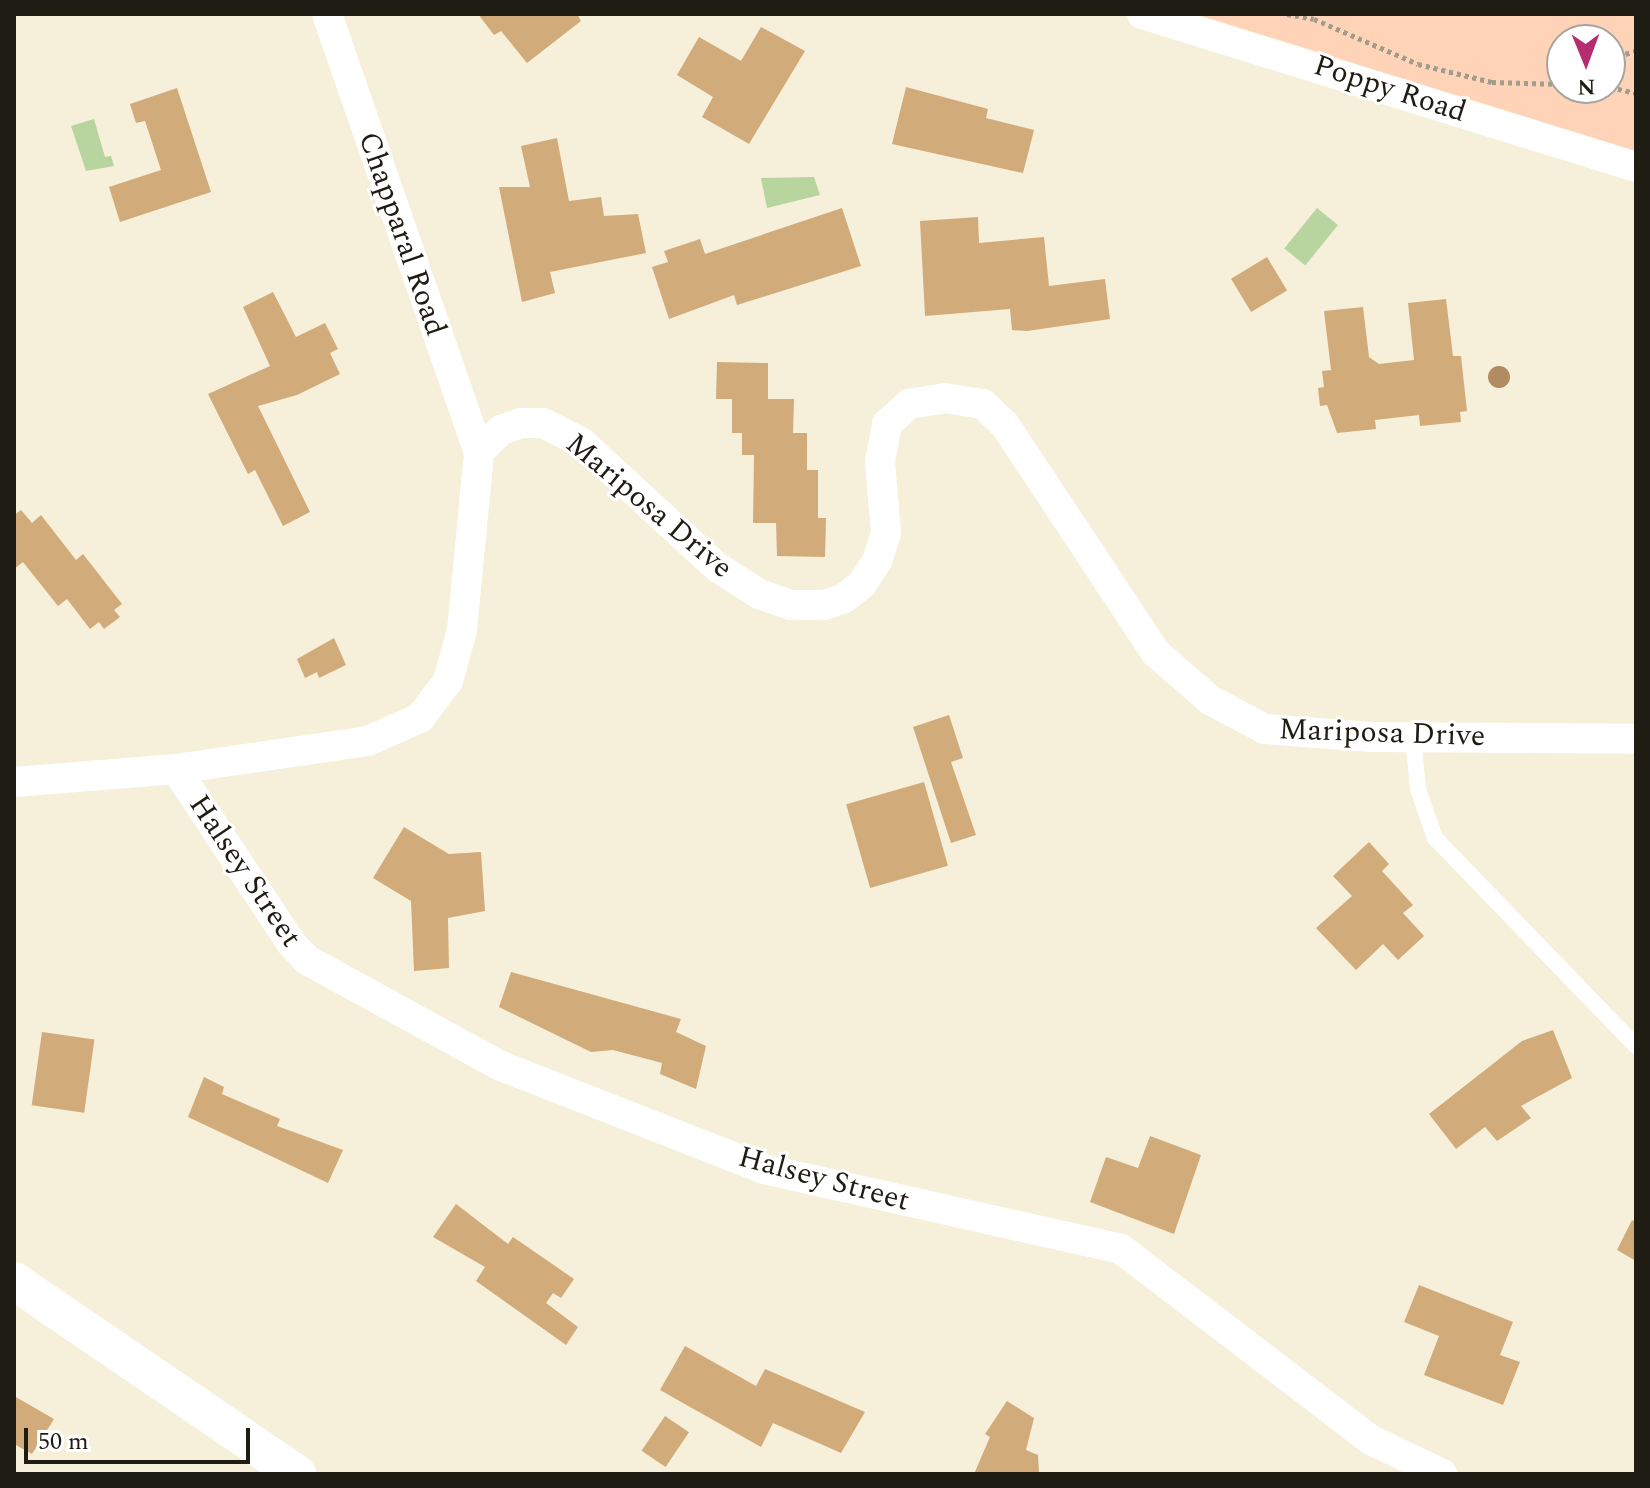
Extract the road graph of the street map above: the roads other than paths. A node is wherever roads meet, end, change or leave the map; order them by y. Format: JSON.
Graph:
{"nodes":[{"id":1,"x":327,"y":14,"type":"edge"},
{"id":2,"x":1142,"y":14,"type":"edge"},
{"id":3,"x":1636,"y":167,"type":"edge"},
{"id":4,"x":479,"y":452,"type":"junction"},
{"id":5,"x":1413,"y":737,"type":"junction"},
{"id":6,"x":1636,"y":739,"type":"edge"},
{"id":7,"x":176,"y":769,"type":"junction"},
{"id":8,"x":14,"y":782,"type":"edge"},
{"id":9,"x":1636,"y":1046,"type":"edge"},
{"id":10,"x":14,"y":1281,"type":"edge"},
{"id":11,"x":255,"y":1462,"type":"edge"},
{"id":12,"x":297,"y":1474,"type":"edge"},
{"id":13,"x":1442,"y":1474,"type":"edge"}],
"edges":[{"from":1,"to":4,"type":"street","name":"Chapparal Road"},
{"from":2,"to":3,"type":"street","name":"Poppy Road"},
{"from":4,"to":5,"type":"street","name":"Mariposa Drive"},
{"from":4,"to":7,"type":"street"},
{"from":5,"to":6,"type":"street","name":"Mariposa Drive"},
{"from":5,"to":9,"type":"lane"},
{"from":7,"to":8,"type":"street"},
{"from":7,"to":13,"type":"street","name":"Halsey Street"},
{"from":10,"to":11,"type":"street"},
{"from":11,"to":12,"type":"street"}]}
